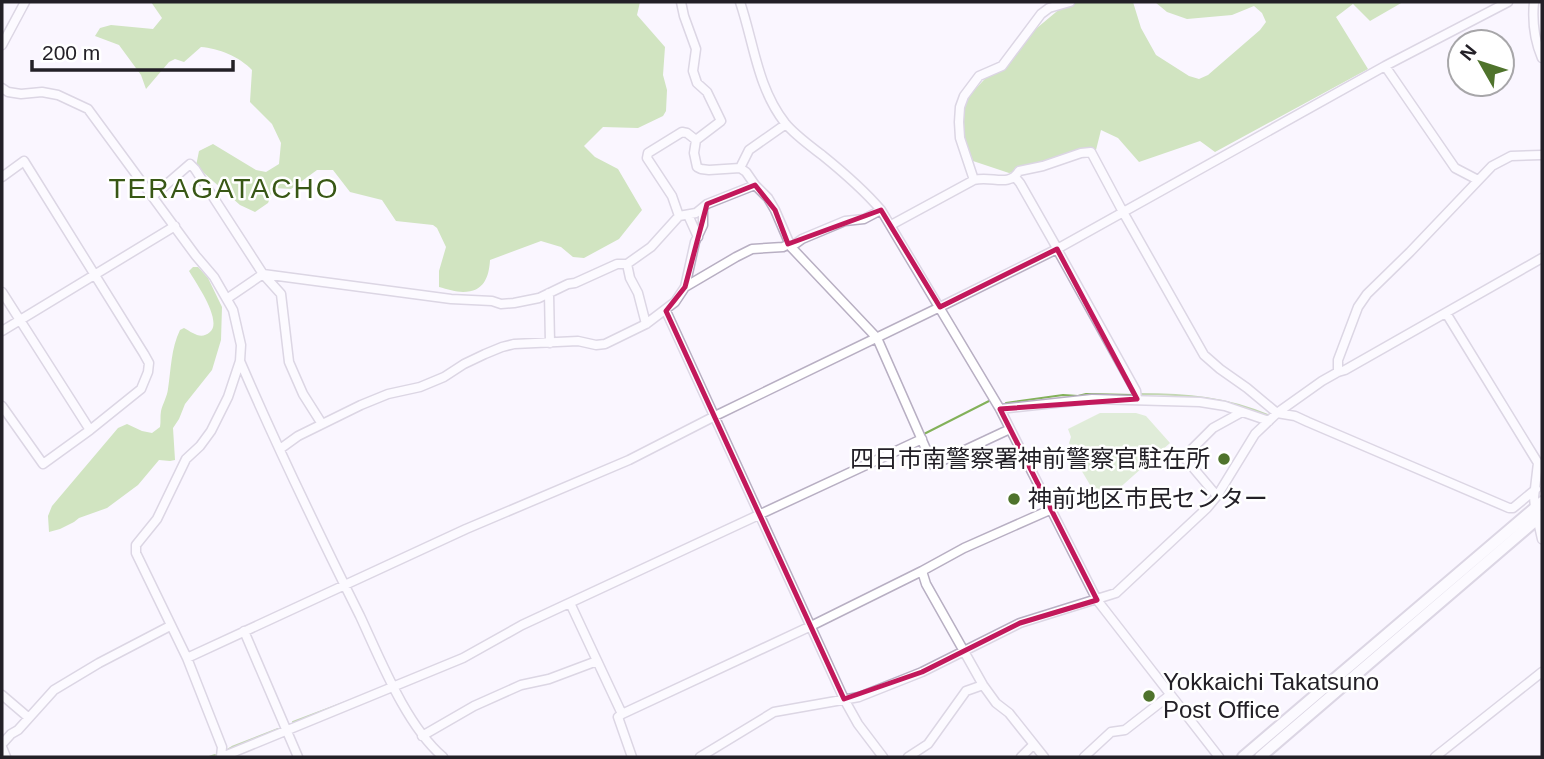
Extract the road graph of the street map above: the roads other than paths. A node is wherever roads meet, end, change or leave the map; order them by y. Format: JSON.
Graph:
{"nodes":[{"id":1,"x":25,"y":2,"type":"edge"},
{"id":2,"x":681,"y":2,"type":"edge"},
{"id":3,"x":740,"y":2,"type":"edge"},
{"id":4,"x":1070,"y":2,"type":"edge"},
{"id":5,"x":1508,"y":2,"type":"edge"},
{"id":6,"x":1534,"y":2,"type":"edge"},
{"id":7,"x":1538,"y":29,"type":"edge"},
{"id":8,"x":2,"y":45,"type":"edge"},
{"id":9,"x":1542,"y":58,"type":"edge"},
{"id":10,"x":1385,"y":66,"type":"junction"},
{"id":11,"x":2,"y":88,"type":"edge"},
{"id":12,"x":786,"y":124,"type":"junction"},
{"id":13,"x":696,"y":140,"type":"junction"},
{"id":14,"x":1542,"y":155,"type":"edge"},
{"id":15,"x":740,"y":168,"type":"junction"},
{"id":16,"x":2,"y":177,"type":"edge"},
{"id":17,"x":1015,"y":177,"type":"junction"},
{"id":18,"x":974,"y":180,"type":"junction"},
{"id":19,"x":1478,"y":180,"type":"junction"},
{"id":20,"x":755,"y":185,"type":"junction"},
{"id":21,"x":153,"y":197,"type":"junction"},
{"id":22,"x":703,"y":208,"type":"junction"},
{"id":23,"x":881,"y":210,"type":"junction"},
{"id":24,"x":1123,"y":212,"type":"junction"},
{"id":25,"x":683,"y":216,"type":"junction"},
{"id":26,"x":891,"y":225,"type":"junction"},
{"id":27,"x":175,"y":226,"type":"junction"},
{"id":28,"x":698,"y":237,"type":"junction"},
{"id":29,"x":790,"y":246,"type":"junction"},
{"id":30,"x":1057,"y":248,"type":"junction"},
{"id":31,"x":1542,"y":258,"type":"edge"},
{"id":32,"x":627,"y":264,"type":"junction"},
{"id":33,"x":263,"y":274,"type":"junction"},
{"id":34,"x":94,"y":275,"type":"junction"},
{"id":35,"x":685,"y":287,"type":"junction"},
{"id":36,"x":2,"y":292,"type":"edge"},
{"id":37,"x":549,"y":293,"type":"junction"},
{"id":38,"x":228,"y":299,"type":"junction"},
{"id":39,"x":940,"y":307,"type":"junction"},
{"id":40,"x":666,"y":311,"type":"junction"},
{"id":41,"x":1446,"y":313,"type":"junction"},
{"id":42,"x":19,"y":320,"type":"junction"},
{"id":43,"x":646,"y":324,"type":"junction"},
{"id":44,"x":2,"y":331,"type":"edge"},
{"id":45,"x":877,"y":338,"type":"junction"},
{"id":46,"x":550,"y":343,"type":"junction"},
{"id":47,"x":240,"y":361,"type":"junction"},
{"id":48,"x":1338,"y":372,"type":"junction"},
{"id":49,"x":1137,"y":396,"type":"junction"},
{"id":50,"x":2,"y":406,"type":"edge"},
{"id":51,"x":1000,"y":410,"type":"junction"},
{"id":52,"x":1242,"y":412,"type":"junction"},
{"id":53,"x":715,"y":416,"type":"junction"},
{"id":54,"x":1273,"y":417,"type":"junction"},
{"id":55,"x":322,"y":424,"type":"junction"},
{"id":56,"x":1010,"y":429,"type":"junction"},
{"id":57,"x":90,"y":430,"type":"junction"},
{"id":58,"x":921,"y":436,"type":"junction"},
{"id":59,"x":279,"y":449,"type":"junction"},
{"id":60,"x":1536,"y":489,"type":"junction"},
{"id":61,"x":1217,"y":496,"type":"junction"},
{"id":62,"x":1052,"y":509,"type":"junction"},
{"id":63,"x":1539,"y":511,"type":"edge"},
{"id":64,"x":760,"y":513,"type":"junction"},
{"id":65,"x":1542,"y":537,"type":"edge"},
{"id":66,"x":922,"y":571,"type":"junction"},
{"id":67,"x":344,"y":585,"type":"junction"},
{"id":68,"x":1097,"y":600,"type":"junction"},
{"id":69,"x":570,"y":603,"type":"junction"},
{"id":70,"x":170,"y":626,"type":"junction"},
{"id":71,"x":811,"y":626,"type":"junction"},
{"id":72,"x":244,"y":631,"type":"junction"},
{"id":73,"x":964,"y":651,"type":"junction"},
{"id":74,"x":187,"y":658,"type":"junction"},
{"id":75,"x":597,"y":661,"type":"junction"},
{"id":76,"x":1542,"y":672,"type":"edge"},
{"id":77,"x":984,"y":685,"type":"junction"},
{"id":78,"x":394,"y":687,"type":"junction"},
{"id":79,"x":2,"y":695,"type":"edge"},
{"id":80,"x":1171,"y":695,"type":"junction"},
{"id":81,"x":844,"y":699,"type":"junction"},
{"id":82,"x":622,"y":714,"type":"junction"},
{"id":83,"x":29,"y":718,"type":"junction"},
{"id":84,"x":287,"y":729,"type":"junction"},
{"id":85,"x":422,"y":736,"type":"junction"},
{"id":86,"x":2,"y":746,"type":"edge"},
{"id":87,"x":1034,"y":746,"type":"junction"},
{"id":88,"x":6,"y":757,"type":"edge"},
{"id":89,"x":221,"y":757,"type":"edge"},
{"id":90,"x":298,"y":757,"type":"edge"},
{"id":91,"x":443,"y":757,"type":"edge"},
{"id":92,"x":632,"y":757,"type":"edge"},
{"id":93,"x":702,"y":757,"type":"edge"},
{"id":94,"x":883,"y":757,"type":"edge"},
{"id":95,"x":908,"y":757,"type":"edge"},
{"id":96,"x":1021,"y":757,"type":"edge"},
{"id":97,"x":1044,"y":757,"type":"edge"},
{"id":98,"x":1084,"y":757,"type":"edge"},
{"id":99,"x":1219,"y":757,"type":"edge"},
{"id":100,"x":1243,"y":757,"type":"edge"},
{"id":101,"x":1260,"y":757,"type":"edge"},
{"id":102,"x":1436,"y":757,"type":"edge"}],
"edges":[{"from":1,"to":8,"type":"street"},
{"from":2,"to":13,"type":"street"},
{"from":3,"to":12,"type":"street"},
{"from":4,"to":18,"type":"street"},
{"from":5,"to":10,"type":"street"},
{"from":6,"to":7,"type":"street"},
{"from":7,"to":9,"type":"street"},
{"from":10,"to":19,"type":"street"},
{"from":10,"to":24,"type":"street"},
{"from":11,"to":21,"type":"street"},
{"from":12,"to":15,"type":"street"},
{"from":12,"to":23,"type":"street"},
{"from":13,"to":15,"type":"street"},
{"from":13,"to":25,"type":"street"},
{"from":14,"to":19,"type":"street"},
{"from":15,"to":20,"type":"street"},
{"from":16,"to":34,"type":"street"},
{"from":17,"to":18,"type":"street"},
{"from":17,"to":24,"type":"street"},
{"from":17,"to":30,"type":"street"},
{"from":18,"to":26,"type":"street"},
{"from":19,"to":48,"type":"street"},
{"from":20,"to":22,"type":"street"},
{"from":20,"to":29,"type":"street"},
{"from":21,"to":27,"type":"street"},
{"from":21,"to":33,"type":"street"},
{"from":22,"to":25,"type":"street"},
{"from":22,"to":28,"type":"street"},
{"from":23,"to":26,"type":"street"},
{"from":23,"to":29,"type":"street"},
{"from":24,"to":30,"type":"street"},
{"from":24,"to":54,"type":"street"},
{"from":25,"to":28,"type":"street"},
{"from":25,"to":32,"type":"street"},
{"from":26,"to":39,"type":"street"},
{"from":27,"to":34,"type":"street"},
{"from":27,"to":38,"type":"street"},
{"from":28,"to":35,"type":"street"},
{"from":29,"to":35,"type":"street"},
{"from":29,"to":45,"type":"street"},
{"from":30,"to":39,"type":"street"},
{"from":30,"to":49,"type":"street"},
{"from":31,"to":41,"type":"street"},
{"from":32,"to":37,"type":"street"},
{"from":32,"to":43,"type":"street"},
{"from":33,"to":37,"type":"street"},
{"from":33,"to":38,"type":"street"},
{"from":33,"to":55,"type":"street"},
{"from":34,"to":42,"type":"street"},
{"from":34,"to":57,"type":"street"},
{"from":35,"to":40,"type":"street"},
{"from":36,"to":42,"type":"street"},
{"from":37,"to":46,"type":"street"},
{"from":38,"to":47,"type":"street"},
{"from":39,"to":45,"type":"street"},
{"from":39,"to":51,"type":"street"},
{"from":40,"to":43,"type":"street"},
{"from":40,"to":53,"type":"street"},
{"from":41,"to":48,"type":"street"},
{"from":41,"to":60,"type":"street"},
{"from":42,"to":44,"type":"street"},
{"from":42,"to":57,"type":"street"},
{"from":43,"to":46,"type":"street"},
{"from":45,"to":53,"type":"street"},
{"from":45,"to":58,"type":"street"},
{"from":46,"to":55,"type":"street"},
{"from":47,"to":59,"type":"street"},
{"from":47,"to":70,"type":"street"},
{"from":48,"to":54,"type":"street"},
{"from":49,"to":51,"type":"street"},
{"from":49,"to":52,"type":"street"},
{"from":50,"to":57,"type":"street"},
{"from":51,"to":56,"type":"street"},
{"from":52,"to":54,"type":"street"},
{"from":52,"to":61,"type":"street"},
{"from":53,"to":64,"type":"street"},
{"from":53,"to":67,"type":"street"},
{"from":54,"to":60,"type":"street"},
{"from":54,"to":61,"type":"street"},
{"from":55,"to":59,"type":"street"},
{"from":56,"to":58,"type":"street"},
{"from":56,"to":62,"type":"street"},
{"from":58,"to":64,"type":"street"},
{"from":59,"to":67,"type":"street"},
{"from":60,"to":63,"type":"street"},
{"from":61,"to":68,"type":"street"},
{"from":62,"to":66,"type":"street"},
{"from":62,"to":68,"type":"street"},
{"from":63,"to":65,"type":"street"},
{"from":63,"to":100,"type":"highway"},
{"from":63,"to":101,"type":"highway"},
{"from":64,"to":69,"type":"street"},
{"from":64,"to":71,"type":"street"},
{"from":66,"to":71,"type":"street"},
{"from":66,"to":73,"type":"street"},
{"from":67,"to":72,"type":"street"},
{"from":67,"to":78,"type":"street"},
{"from":68,"to":73,"type":"street"},
{"from":68,"to":80,"type":"street"},
{"from":69,"to":75,"type":"street"},
{"from":69,"to":78,"type":"street"},
{"from":70,"to":74,"type":"street"},
{"from":70,"to":83,"type":"street"},
{"from":71,"to":81,"type":"street"},
{"from":71,"to":82,"type":"street"},
{"from":72,"to":74,"type":"street"},
{"from":72,"to":84,"type":"street"},
{"from":73,"to":77,"type":"street"},
{"from":73,"to":81,"type":"street"},
{"from":74,"to":89,"type":"street"},
{"from":75,"to":82,"type":"street"},
{"from":75,"to":85,"type":"street"},
{"from":76,"to":102,"type":"street"},
{"from":77,"to":87,"type":"street"},
{"from":77,"to":95,"type":"street"},
{"from":78,"to":84,"type":"street"},
{"from":78,"to":85,"type":"street"},
{"from":79,"to":83,"type":"street"},
{"from":80,"to":98,"type":"street"},
{"from":80,"to":99,"type":"street"},
{"from":81,"to":93,"type":"street"},
{"from":81,"to":94,"type":"street"},
{"from":82,"to":92,"type":"street"},
{"from":83,"to":86,"type":"street"},
{"from":84,"to":89,"type":"street"},
{"from":84,"to":90,"type":"street"},
{"from":85,"to":91,"type":"street"},
{"from":86,"to":88,"type":"street"},
{"from":87,"to":96,"type":"street"},
{"from":87,"to":97,"type":"street"}]}
